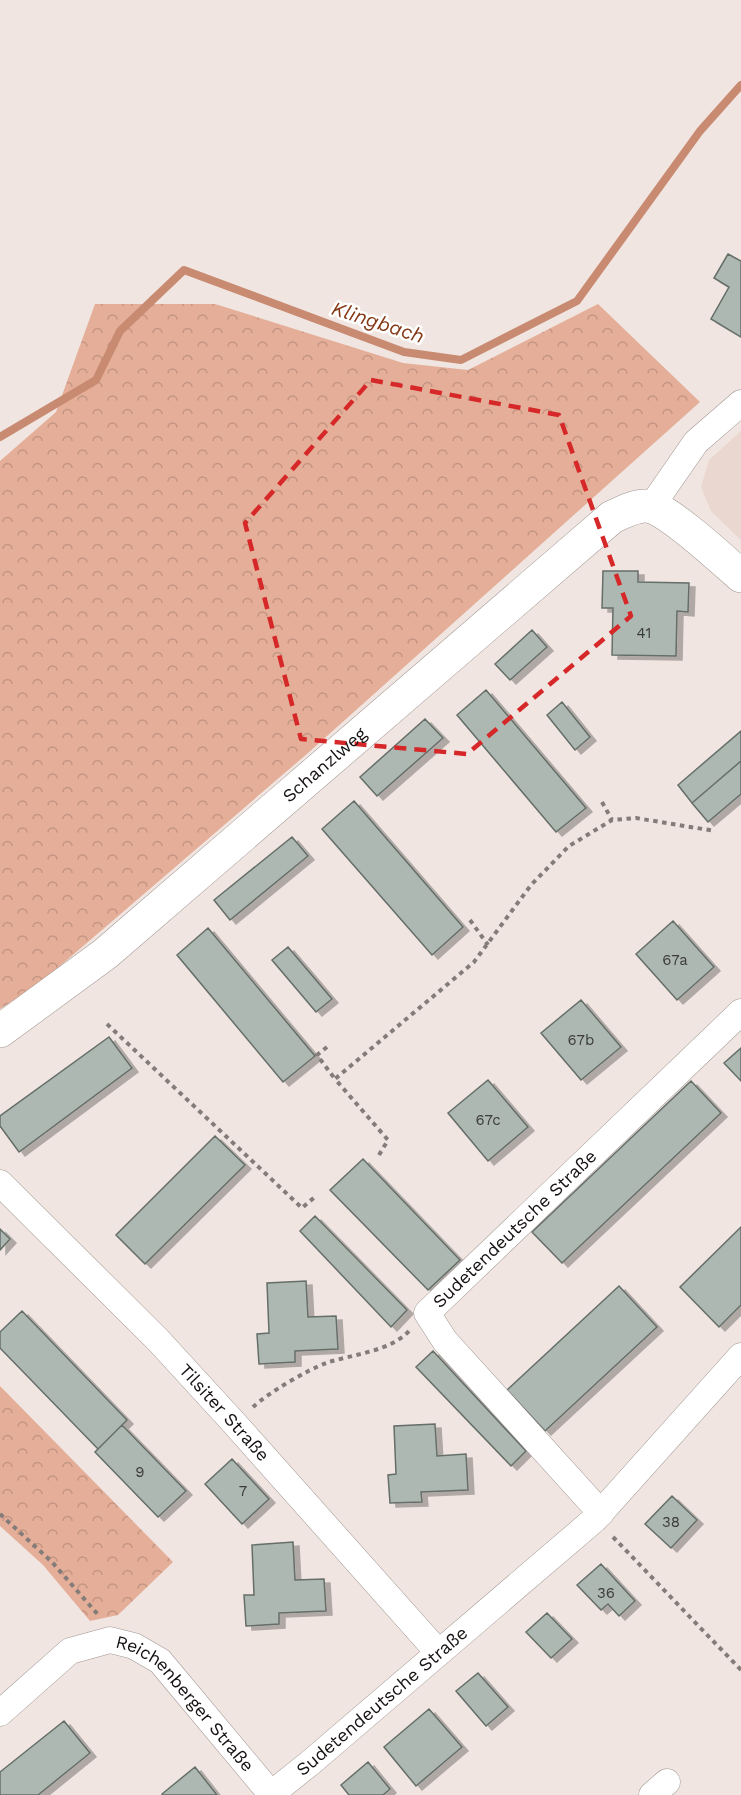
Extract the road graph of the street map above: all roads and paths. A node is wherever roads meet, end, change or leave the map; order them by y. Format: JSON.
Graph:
{"nodes":[{"id":1,"x":741,"y":403,"type":"edge"},
{"id":2,"x":651,"y":507,"type":"junction"},
{"id":3,"x":741,"y":576,"type":"edge"},
{"id":4,"x":602,"y":802,"type":"dead end"},
{"id":5,"x":612,"y":820,"type":"junction"},
{"id":6,"x":716,"y":831,"type":"dead end"},
{"id":7,"x":470,"y":920,"type":"dead end"},
{"id":8,"x":488,"y":945,"type":"junction"},
{"id":9,"x":741,"y":1012,"type":"edge"},
{"id":10,"x":107,"y":1024,"type":"dead end"},
{"id":11,"x":0,"y":1031,"type":"edge"},
{"id":12,"x":327,"y":1047,"type":"dead end"},
{"id":13,"x":335,"y":1079,"type":"junction"},
{"id":14,"x":379,"y":1155,"type":"dead end"},
{"id":15,"x":0,"y":1184,"type":"edge"},
{"id":16,"x":317,"y":1195,"type":"dead end"},
{"id":17,"x":428,"y":1313,"type":"junction"},
{"id":18,"x":741,"y":1356,"type":"edge"},
{"id":19,"x":235,"y":1424,"type":"junction"},
{"id":20,"x":0,"y":1514,"type":"edge"},
{"id":21,"x":598,"y":1516,"type":"junction"},
{"id":22,"x":110,"y":1640,"type":"junction"},
{"id":23,"x":438,"y":1652,"type":"junction"},
{"id":24,"x":741,"y":1670,"type":"edge"},
{"id":25,"x":0,"y":1713,"type":"edge"},
{"id":26,"x":271,"y":1795,"type":"edge"}],
"edges":[{"from":1,"to":2,"type":"street"},
{"from":2,"to":3,"type":"street"},
{"from":2,"to":11,"type":"street","name":"Schanzlweg"},
{"from":4,"to":5,"type":"path"},
{"from":5,"to":6,"type":"path"},
{"from":5,"to":8,"type":"path"},
{"from":7,"to":8,"type":"path"},
{"from":8,"to":13,"type":"path"},
{"from":9,"to":17,"type":"street","name":"Sudetendeutsche Straße"},
{"from":10,"to":16,"type":"path"},
{"from":12,"to":13,"type":"path"},
{"from":13,"to":14,"type":"path"},
{"from":15,"to":19,"type":"street","name":"Tilsiter Straße"},
{"from":17,"to":19,"type":"path"},
{"from":17,"to":21,"type":"street","name":"Sudetendeutsche Straße"},
{"from":18,"to":21,"type":"street","name":"Sudetendeutsche Straße"},
{"from":19,"to":23,"type":"street","name":"Tilsiter Straße"},
{"from":20,"to":22,"type":"path"},
{"from":21,"to":23,"type":"street","name":"Sudetendeutsche Straße"},
{"from":21,"to":24,"type":"path"},
{"from":22,"to":25,"type":"street","name":"Reichenberger Straße"},
{"from":22,"to":26,"type":"street","name":"Reichenberger Straße"},
{"from":23,"to":26,"type":"street","name":"Sudetendeutsche Straße"}]}
